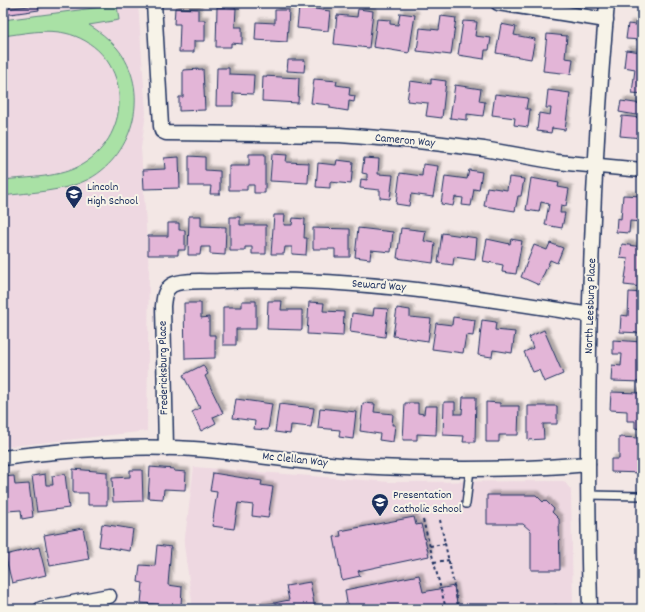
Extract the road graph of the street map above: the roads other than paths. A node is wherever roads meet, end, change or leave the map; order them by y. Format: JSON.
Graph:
{"nodes":[{"id":1,"x":154,"y":3,"type":"edge"},
{"id":2,"x":498,"y":3,"type":"edge"},
{"id":3,"x":607,"y":3,"type":"edge"},
{"id":4,"x":606,"y":20,"type":"junction"},
{"id":5,"x":595,"y":166,"type":"junction"},
{"id":6,"x":642,"y":170,"type":"edge"},
{"id":7,"x":168,"y":288,"type":"joint"},
{"id":8,"x":590,"y":315,"type":"junction"},
{"id":9,"x":166,"y":448,"type":"junction"},
{"id":10,"x":3,"y":458,"type":"edge"},
{"id":11,"x":588,"y":464,"type":"junction"},
{"id":12,"x":470,"y":469,"type":"junction"},
{"id":13,"x":588,"y":495,"type":"junction"},
{"id":14,"x":642,"y":496,"type":"edge"},
{"id":15,"x":466,"y":504,"type":"dead end"},
{"id":16,"x":109,"y":596,"type":"dead end"},
{"id":17,"x":41,"y":609,"type":"edge"},
{"id":18,"x":590,"y":609,"type":"edge"}],
"edges":[{"from":1,"to":5,"type":"street","name":"Cameron Way"},
{"from":2,"to":4,"type":"street"},
{"from":3,"to":4,"type":"street","name":"North Leesburg Place"},
{"from":4,"to":5,"type":"street","name":"North Leesburg Place"},
{"from":5,"to":6,"type":"street","name":"Cameron Way"},
{"from":5,"to":8,"type":"street","name":"North Leesburg Place"},
{"from":7,"to":8,"type":"street","name":"Seward Way"},
{"from":7,"to":9,"type":"street","name":"Fredericksburg Place"},
{"from":8,"to":11,"type":"street","name":"North Leesburg Place"},
{"from":9,"to":10,"type":"street","name":"Mc Clellan Way"},
{"from":9,"to":12,"type":"street","name":"Mc Clellan Way"},
{"from":11,"to":12,"type":"street","name":"Mc Clellan Way"},
{"from":11,"to":13,"type":"street","name":"North Leesburg Place"},
{"from":12,"to":15,"type":"lane"},
{"from":13,"to":14,"type":"lane"},
{"from":13,"to":18,"type":"street","name":"North Leesburg Place"},
{"from":16,"to":17,"type":"street"}]}
